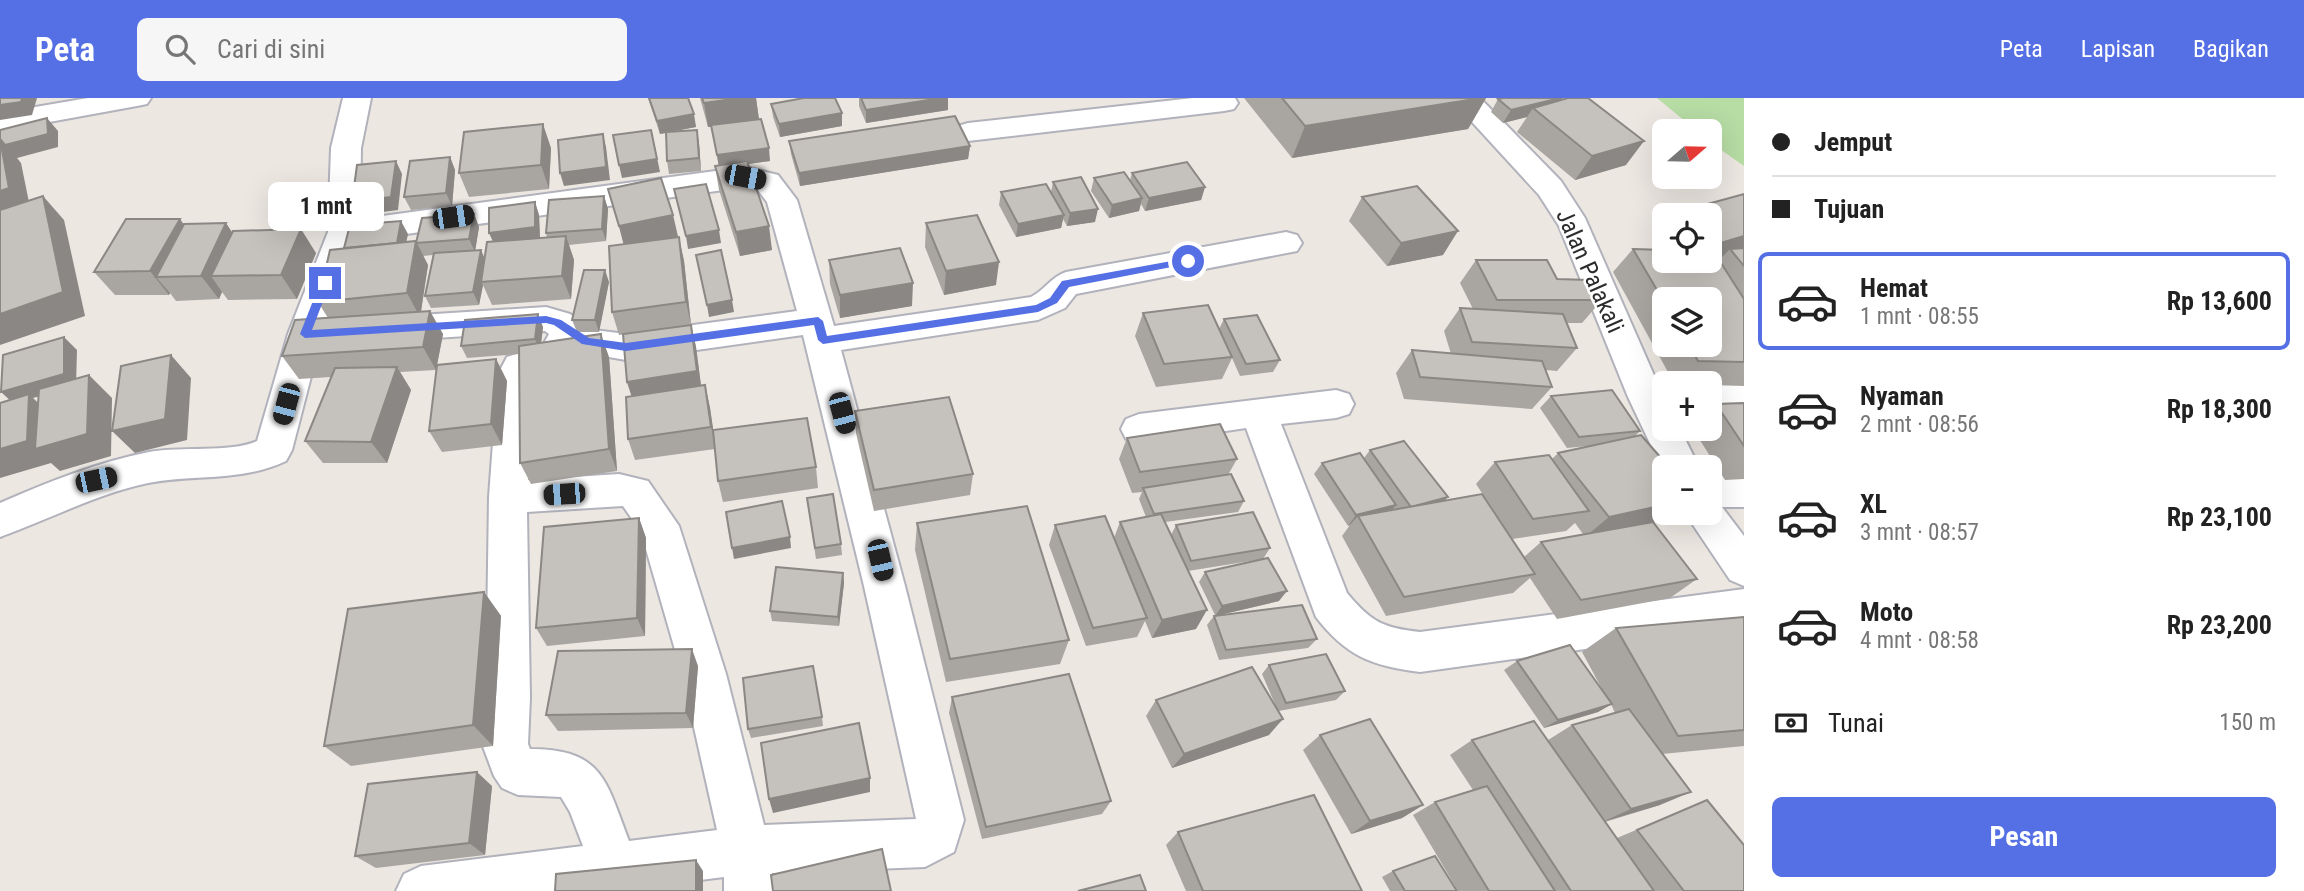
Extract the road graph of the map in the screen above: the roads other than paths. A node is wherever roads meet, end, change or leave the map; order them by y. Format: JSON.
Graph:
{"nodes":[{"id":1,"x":137,"y":98,"type":"edge"},
{"id":2,"x":357,"y":98,"type":"edge"},
{"id":3,"x":1220,"y":98,"type":"edge"},
{"id":4,"x":1464,"y":98,"type":"edge"},
{"id":5,"x":0,"y":122,"type":"edge"},
{"id":6,"x":968,"y":132,"type":"dead end"},
{"id":7,"x":344,"y":232,"type":"junction"},
{"id":8,"x":1286,"y":243,"type":"dead end"},
{"id":9,"x":820,"y":330,"type":"junction"},
{"id":10,"x":568,"y":331,"type":"junction"},
{"id":11,"x":305,"y":334,"type":"junction"},
{"id":12,"x":1652,"y":391,"type":"edge"},
{"id":13,"x":1722,"y":397,"type":"edge"},
{"id":14,"x":1744,"y":397,"type":"edge"},
{"id":15,"x":1336,"y":404,"type":"dead end"},
{"id":16,"x":1258,"y":412,"type":"junction"},
{"id":17,"x":1139,"y":429,"type":"dead end"},
{"id":18,"x":1722,"y":491,"type":"edge"},
{"id":19,"x":1744,"y":491,"type":"edge"},
{"id":20,"x":508,"y":497,"type":"junction"},
{"id":21,"x":0,"y":520,"type":"edge"},
{"id":22,"x":1713,"y":525,"type":"edge"},
{"id":23,"x":1744,"y":568,"type":"edge"},
{"id":24,"x":1744,"y":608,"type":"edge"},
{"id":25,"x":614,"y":865,"type":"junction"},
{"id":26,"x":748,"y":871,"type":"edge"},
{"id":27,"x":421,"y":891,"type":"edge"}],
"edges":[{"from":1,"to":5,"type":"street"},
{"from":2,"to":7,"type":"street"},
{"from":3,"to":6,"type":"street"},
{"from":4,"to":12,"type":"street","name":"Jalan Palakali"},
{"from":7,"to":9,"type":"street"},
{"from":7,"to":11,"type":"street"},
{"from":8,"to":9,"type":"street"},
{"from":9,"to":10,"type":"street"},
{"from":9,"to":26,"type":"street"},
{"from":10,"to":11,"type":"street"},
{"from":10,"to":20,"type":"street"},
{"from":11,"to":21,"type":"street"},
{"from":13,"to":14,"type":"street"},
{"from":15,"to":16,"type":"street"},
{"from":16,"to":17,"type":"street"},
{"from":16,"to":24,"type":"street"},
{"from":18,"to":19,"type":"street"},
{"from":20,"to":25,"type":"street"},
{"from":20,"to":26,"type":"street"},
{"from":22,"to":23,"type":"street"},
{"from":25,"to":26,"type":"street"},
{"from":25,"to":27,"type":"street"}]}
